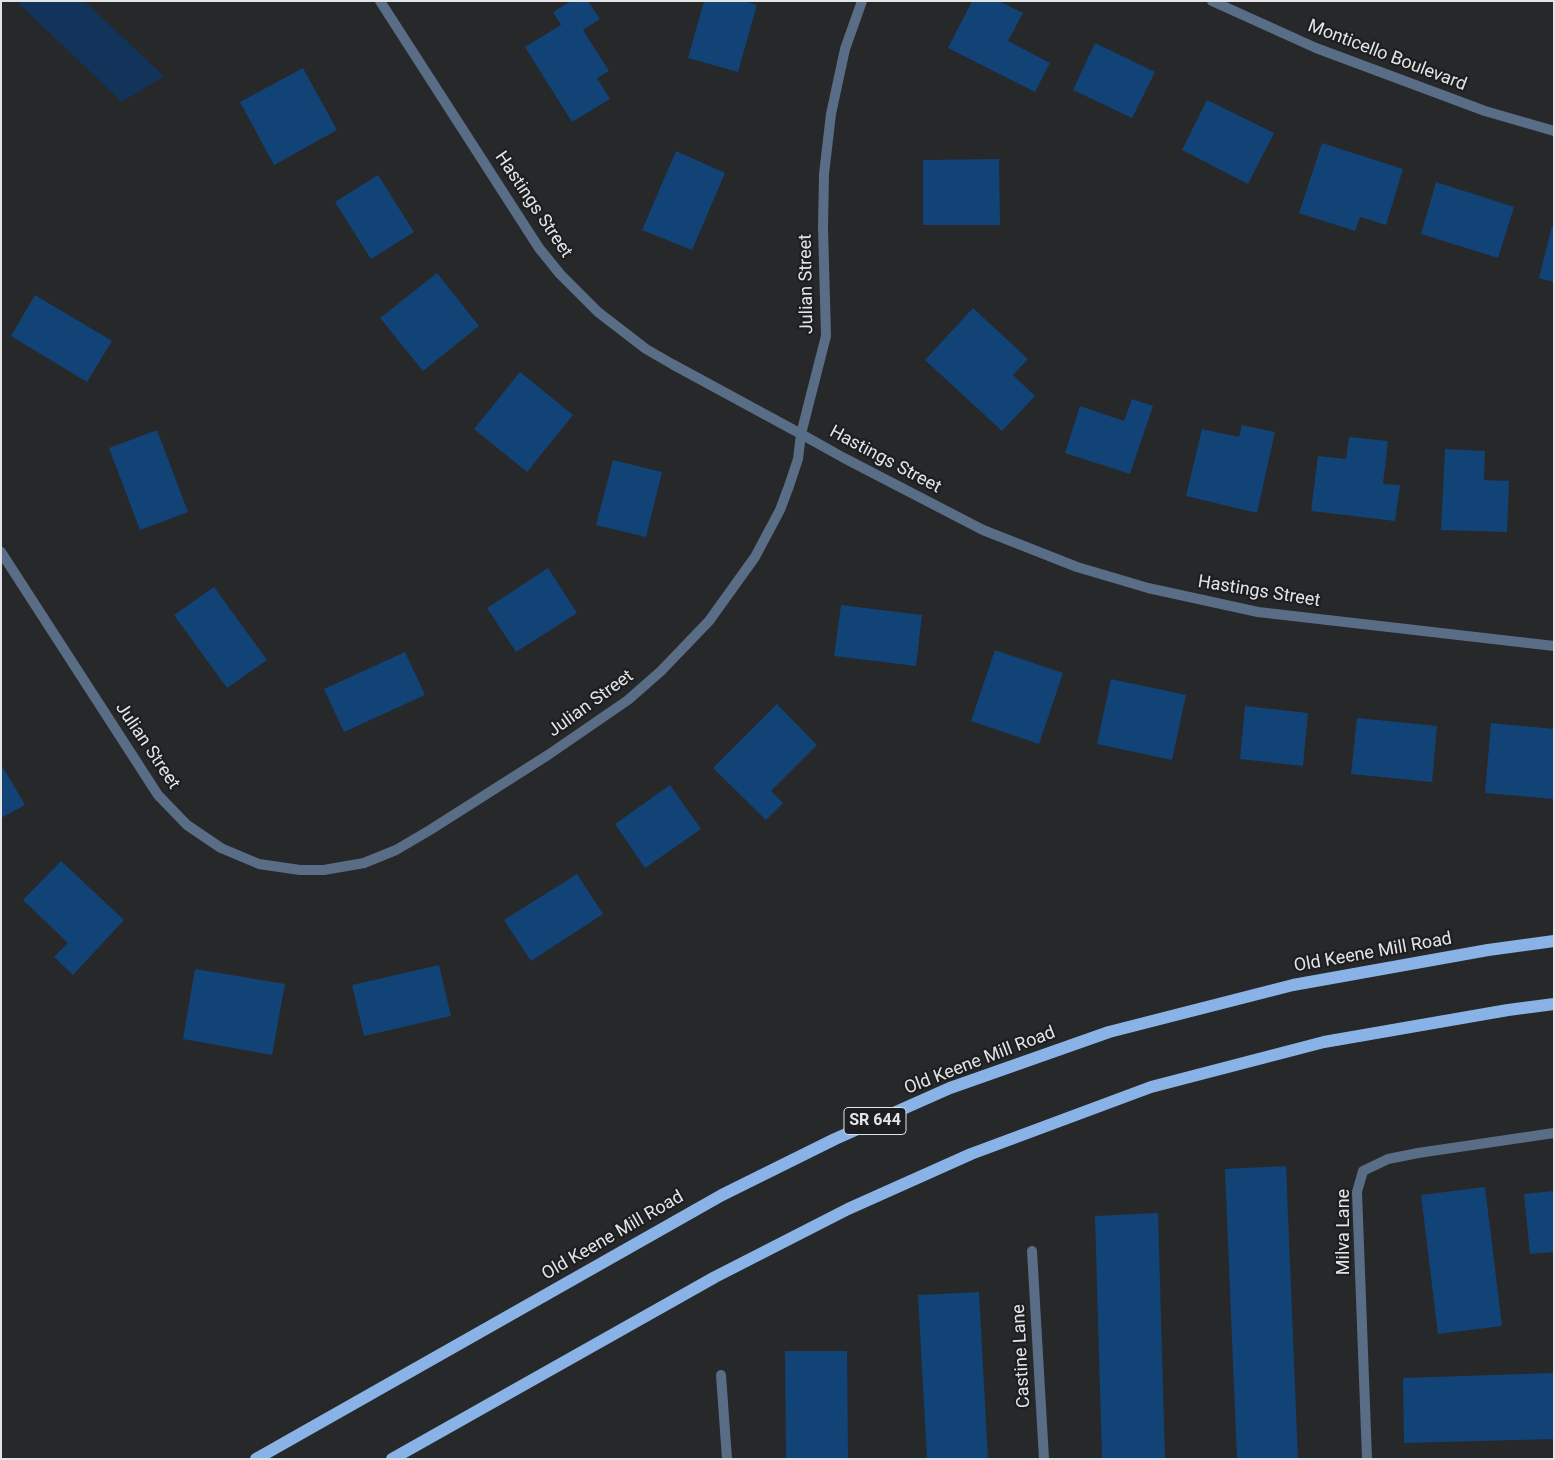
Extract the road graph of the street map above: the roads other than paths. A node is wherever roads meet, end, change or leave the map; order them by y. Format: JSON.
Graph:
{"nodes":[{"id":1,"x":380,"y":1,"type":"edge"},
{"id":2,"x":862,"y":1,"type":"edge"},
{"id":3,"x":1212,"y":1,"type":"edge"},
{"id":4,"x":1554,"y":131,"type":"edge"},
{"id":5,"x":802,"y":434,"type":"junction"},
{"id":6,"x":1,"y":552,"type":"edge"},
{"id":7,"x":1554,"y":646,"type":"edge"},
{"id":8,"x":1554,"y":941,"type":"edge"},
{"id":9,"x":1554,"y":1004,"type":"edge"},
{"id":10,"x":1554,"y":1133,"type":"edge"},
{"id":11,"x":1032,"y":1251,"type":"dead end"},
{"id":12,"x":721,"y":1375,"type":"dead end"},
{"id":13,"x":256,"y":1459,"type":"edge"},
{"id":14,"x":392,"y":1459,"type":"edge"},
{"id":15,"x":727,"y":1459,"type":"edge"},
{"id":16,"x":1044,"y":1459,"type":"edge"},
{"id":17,"x":1367,"y":1459,"type":"edge"}],
"edges":[{"from":1,"to":5,"type":"street","name":"Hastings Street"},
{"from":2,"to":5,"type":"street","name":"Julian Street"},
{"from":3,"to":4,"type":"street","name":"Monticello Boulevard"},
{"from":5,"to":6,"type":"street","name":"Julian Street"},
{"from":5,"to":7,"type":"street","name":"Hastings Street"},
{"from":8,"to":13,"type":"main road","name":"Old Keene Mill Road","number":"SR 644"},
{"from":9,"to":14,"type":"main road"},
{"from":10,"to":17,"type":"street","name":"Milva Lane"},
{"from":11,"to":16,"type":"street","name":"Castine Lane"},
{"from":12,"to":15,"type":"street"}]}
